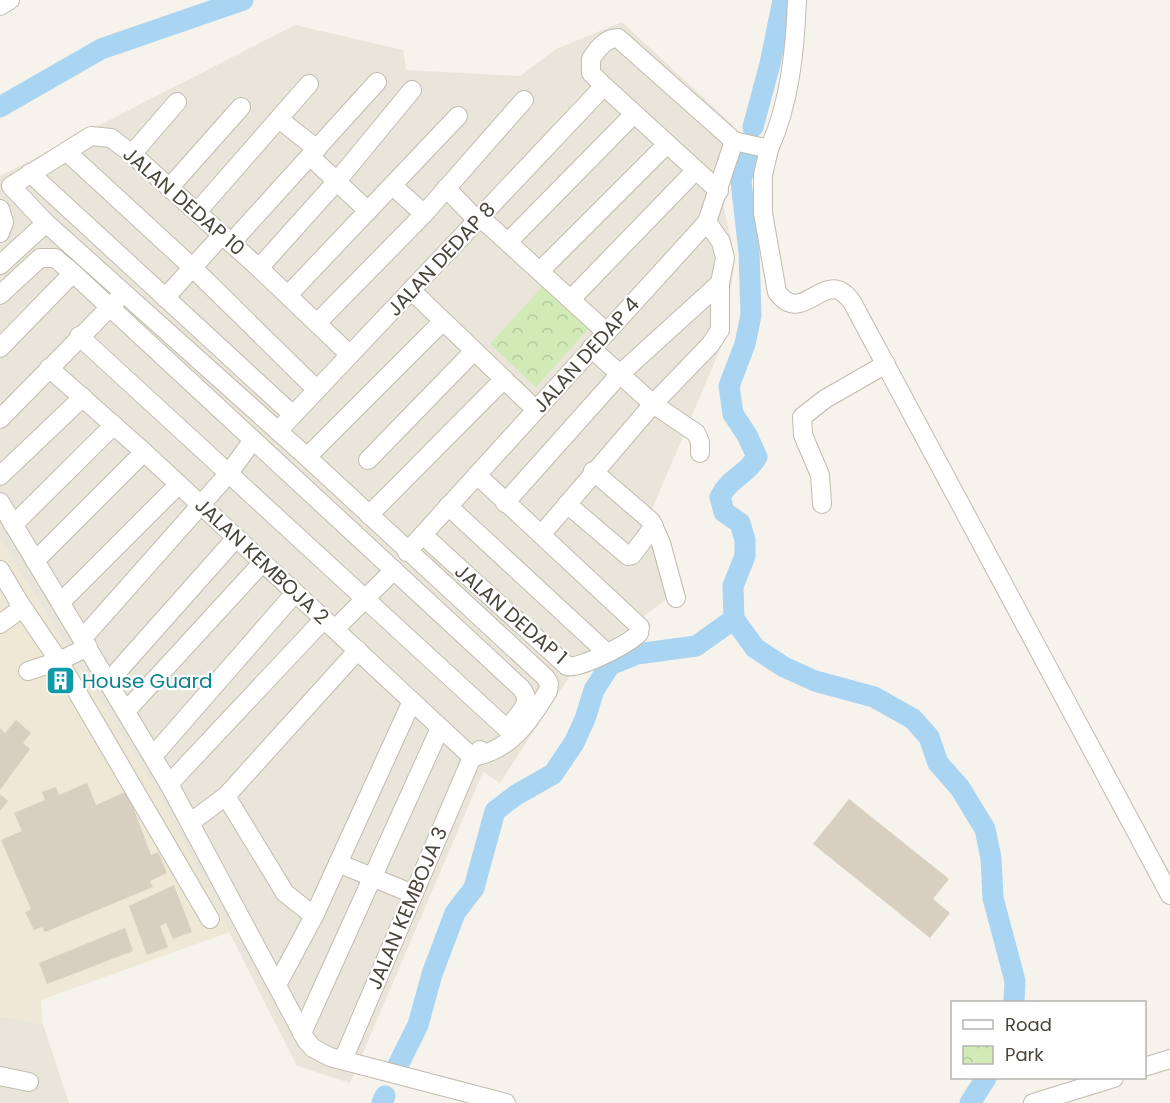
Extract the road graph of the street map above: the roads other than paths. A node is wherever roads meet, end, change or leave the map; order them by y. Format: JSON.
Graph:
{"nodes":[{"id":1,"x":10,"y":0,"type":"edge"},
{"id":2,"x":797,"y":0,"type":"edge"},
{"id":3,"x":0,"y":6,"type":"edge"},
{"id":4,"x":377,"y":82,"type":"dead end"},
{"id":5,"x":309,"y":84,"type":"dead end"},
{"id":6,"x":604,"y":86,"type":"junction"},
{"id":7,"x":412,"y":90,"type":"dead end"},
{"id":8,"x":524,"y":100,"type":"dead end"},
{"id":9,"x":177,"y":102,"type":"dead end"},
{"id":10,"x":241,"y":107,"type":"dead end"},
{"id":11,"x":633,"y":115,"type":"junction"},
{"id":12,"x":458,"y":116,"type":"dead end"},
{"id":13,"x":279,"y":119,"type":"junction"},
{"id":14,"x":734,"y":141,"type":"junction"},
{"id":15,"x":666,"y":145,"type":"junction"},
{"id":16,"x":769,"y":149,"type":"junction"},
{"id":17,"x":67,"y":152,"type":"junction"},
{"id":18,"x":314,"y":153,"type":"junction"},
{"id":19,"x":132,"y":154,"type":"junction"},
{"id":20,"x":695,"y":171,"type":"junction"},
{"id":21,"x":30,"y":173,"type":"junction"},
{"id":22,"x":337,"y":181,"type":"junction"},
{"id":23,"x":393,"y":186,"type":"junction"},
{"id":24,"x":169,"y":188,"type":"junction"},
{"id":25,"x":446,"y":188,"type":"junction"},
{"id":26,"x":718,"y":191,"type":"junction"},
{"id":27,"x":0,"y":209,"type":"edge"},
{"id":28,"x":368,"y":211,"type":"junction"},
{"id":29,"x":197,"y":212,"type":"junction"},
{"id":30,"x":424,"y":214,"type":"junction"},
{"id":31,"x":479,"y":218,"type":"junction"},
{"id":32,"x":707,"y":222,"type":"junction"},
{"id":33,"x":46,"y":223,"type":"junction"},
{"id":34,"x":1,"y":231,"type":"edge"},
{"id":35,"x":227,"y":239,"type":"junction"},
{"id":36,"x":508,"y":242,"type":"junction"},
{"id":37,"x":17,"y":248,"type":"junction"},
{"id":38,"x":0,"y":265,"type":"edge"},
{"id":39,"x":193,"y":268,"type":"junction"},
{"id":40,"x":259,"y":268,"type":"junction"},
{"id":41,"x":540,"y":271,"type":"junction"},
{"id":42,"x":73,"y":273,"type":"junction"},
{"id":43,"x":720,"y":283,"type":"junction"},
{"id":44,"x":411,"y":290,"type":"junction"},
{"id":45,"x":125,"y":292,"type":"junction"},
{"id":46,"x":0,"y":295,"type":"edge"},
{"id":47,"x":288,"y":295,"type":"junction"},
{"id":48,"x":165,"y":298,"type":"junction"},
{"id":49,"x":571,"y":299,"type":"junction"},
{"id":50,"x":108,"y":308,"type":"junction"},
{"id":51,"x":443,"y":321,"type":"junction"},
{"id":52,"x":317,"y":323,"type":"junction"},
{"id":53,"x":605,"y":331,"type":"junction"},
{"id":54,"x":79,"y":336,"type":"junction"},
{"id":55,"x":0,"y":348,"type":"edge"},
{"id":56,"x":591,"y":348,"type":"junction"},
{"id":57,"x":474,"y":351,"type":"junction"},
{"id":58,"x":350,"y":355,"type":"junction"},
{"id":59,"x":886,"y":364,"type":"junction"},
{"id":60,"x":49,"y":368,"type":"junction"},
{"id":61,"x":621,"y":374,"type":"junction"},
{"id":62,"x":504,"y":379,"type":"junction"},
{"id":63,"x":317,"y":390,"type":"junction"},
{"id":64,"x":83,"y":397,"type":"junction"},
{"id":65,"x":653,"y":404,"type":"junction"},
{"id":66,"x":536,"y":410,"type":"junction"},
{"id":67,"x":293,"y":415,"type":"junction"},
{"id":68,"x":0,"y":419,"type":"edge"},
{"id":69,"x":114,"y":425,"type":"junction"},
{"id":70,"x":278,"y":431,"type":"junction"},
{"id":71,"x":253,"y":440,"type":"junction"},
{"id":72,"x":144,"y":452,"type":"junction"},
{"id":73,"x":700,"y":453,"type":"dead end"},
{"id":74,"x":307,"y":457,"type":"junction"},
{"id":75,"x":368,"y":460,"type":"dead end"},
{"id":76,"x":593,"y":471,"type":"junction"},
{"id":77,"x":229,"y":473,"type":"junction"},
{"id":78,"x":477,"y":475,"type":"junction"},
{"id":79,"x":0,"y":476,"type":"edge"},
{"id":80,"x":178,"y":484,"type":"junction"},
{"id":81,"x":0,"y":502,"type":"edge"},
{"id":82,"x":505,"y":503,"type":"junction"},
{"id":83,"x":567,"y":504,"type":"junction"},
{"id":84,"x":822,"y":504,"type":"dead end"},
{"id":85,"x":201,"y":506,"type":"junction"},
{"id":86,"x":448,"y":506,"type":"junction"},
{"id":87,"x":369,"y":515,"type":"junction"},
{"id":88,"x":13,"y":525,"type":"junction"},
{"id":89,"x":654,"y":526,"type":"junction"},
{"id":90,"x":423,"y":535,"type":"junction"},
{"id":91,"x":541,"y":535,"type":"junction"},
{"id":92,"x":236,"y":538,"type":"junction"},
{"id":93,"x":407,"y":552,"type":"junction"},
{"id":94,"x":35,"y":561,"type":"junction"},
{"id":95,"x":262,"y":563,"type":"junction"},
{"id":96,"x":0,"y":570,"type":"edge"},
{"id":97,"x":394,"y":570,"type":"junction"},
{"id":98,"x":296,"y":593,"type":"junction"},
{"id":99,"x":364,"y":598,"type":"junction"},
{"id":100,"x":676,"y":598,"type":"dead end"},
{"id":101,"x":19,"y":602,"type":"junction"},
{"id":102,"x":61,"y":603,"type":"junction"},
{"id":103,"x":0,"y":624,"type":"edge"},
{"id":104,"x":330,"y":624,"type":"junction"},
{"id":105,"x":85,"y":643,"type":"junction"},
{"id":106,"x":358,"y":650,"type":"junction"},
{"id":107,"x":606,"y":652,"type":"junction"},
{"id":108,"x":59,"y":661,"type":"junction"},
{"id":109,"x":28,"y":670,"type":"dead end"},
{"id":110,"x":109,"y":681,"type":"junction"},
{"id":111,"x":412,"y":701,"type":"junction"},
{"id":112,"x":127,"y":710,"type":"junction"},
{"id":113,"x":440,"y":728,"type":"junction"},
{"id":114,"x":507,"y":729,"type":"junction"},
{"id":115,"x":153,"y":756,"type":"junction"},
{"id":116,"x":472,"y":757,"type":"junction"},
{"id":117,"x":169,"y":784,"type":"junction"},
{"id":118,"x":225,"y":796,"type":"junction"},
{"id":119,"x":191,"y":822,"type":"junction"},
{"id":120,"x":338,"y":863,"type":"junction"},
{"id":121,"x":372,"y":878,"type":"junction"},
{"id":122,"x":413,"y":894,"type":"junction"},
{"id":123,"x":1170,"y":894,"type":"edge"},
{"id":124,"x":315,"y":916,"type":"junction"},
{"id":125,"x":210,"y":919,"type":"dead end"},
{"id":126,"x":277,"y":985,"type":"junction"},
{"id":127,"x":302,"y":1034,"type":"junction"},
{"id":128,"x":1170,"y":1059,"type":"edge"},
{"id":129,"x":343,"y":1060,"type":"junction"},
{"id":130,"x":1146,"y":1067,"type":"edge"},
{"id":131,"x":0,"y":1076,"type":"edge"},
{"id":132,"x":1108,"y":1079,"type":"edge"},
{"id":133,"x":29,"y":1082,"type":"dead end"},
{"id":134,"x":506,"y":1103,"type":"edge"},
{"id":135,"x":1033,"y":1103,"type":"edge"}],
"edges":[{"from":1,"to":3,"type":"street"},
{"from":2,"to":16,"type":"street"},
{"from":4,"to":18,"type":"street"},
{"from":5,"to":13,"type":"street"},
{"from":6,"to":11,"type":"street"},
{"from":6,"to":14,"type":"street"},
{"from":6,"to":31,"type":"street","name":"JALAN DEDAP 8"},
{"from":7,"to":22,"type":"street"},
{"from":8,"to":25,"type":"street"},
{"from":9,"to":19,"type":"street"},
{"from":10,"to":24,"type":"street"},
{"from":11,"to":15,"type":"street"},
{"from":11,"to":36,"type":"street"},
{"from":12,"to":23,"type":"street"},
{"from":13,"to":18,"type":"street"},
{"from":13,"to":29,"type":"street"},
{"from":14,"to":16,"type":"street"},
{"from":14,"to":26,"type":"street","name":"JALAN DEDAP 4"},
{"from":15,"to":20,"type":"street"},
{"from":15,"to":41,"type":"street"},
{"from":16,"to":59,"type":"street"},
{"from":17,"to":19,"type":"street","name":"JALAN DEDAP 10"},
{"from":17,"to":21,"type":"street","name":"JALAN DEDAP 10"},
{"from":17,"to":39,"type":"street"},
{"from":18,"to":22,"type":"street"},
{"from":18,"to":35,"type":"street"},
{"from":19,"to":24,"type":"street","name":"JALAN DEDAP 10"},
{"from":20,"to":26,"type":"street"},
{"from":20,"to":49,"type":"street"},
{"from":21,"to":33,"type":"street","name":"JALAN DEDAP 10"},
{"from":21,"to":48,"type":"street"},
{"from":22,"to":28,"type":"street"},
{"from":22,"to":40,"type":"street"},
{"from":23,"to":28,"type":"street"},
{"from":23,"to":30,"type":"street"},
{"from":24,"to":29,"type":"street","name":"JALAN DEDAP 10"},
{"from":25,"to":30,"type":"street"},
{"from":25,"to":31,"type":"street"},
{"from":26,"to":32,"type":"street","name":"JALAN DEDAP 4"},
{"from":27,"to":34,"type":"street"},
{"from":28,"to":47,"type":"street"},
{"from":29,"to":35,"type":"street","name":"JALAN DEDAP 10"},
{"from":30,"to":52,"type":"street"},
{"from":31,"to":36,"type":"street"},
{"from":31,"to":44,"type":"street","name":"JALAN DEDAP 8"},
{"from":32,"to":43,"type":"street"},
{"from":32,"to":53,"type":"street","name":"JALAN DEDAP 4"},
{"from":33,"to":37,"type":"street"},
{"from":33,"to":45,"type":"street"},
{"from":34,"to":37,"type":"street"},
{"from":35,"to":39,"type":"street"},
{"from":35,"to":40,"type":"street","name":"JALAN DEDAP 10"},
{"from":36,"to":41,"type":"street"},
{"from":37,"to":38,"type":"street"},
{"from":39,"to":48,"type":"street"},
{"from":39,"to":63,"type":"street"},
{"from":40,"to":47,"type":"street","name":"JALAN DEDAP 10"},
{"from":41,"to":49,"type":"street"},
{"from":42,"to":46,"type":"street"},
{"from":42,"to":50,"type":"street"},
{"from":42,"to":55,"type":"street"},
{"from":43,"to":61,"type":"street"},
{"from":43,"to":65,"type":"street"},
{"from":44,"to":51,"type":"street"},
{"from":44,"to":58,"type":"street","name":"JALAN DEDAP 8"},
{"from":45,"to":50,"type":"street"},
{"from":45,"to":70,"type":"street"},
{"from":47,"to":52,"type":"street","name":"JALAN DEDAP 10"},
{"from":48,"to":67,"type":"street"},
{"from":49,"to":53,"type":"street"},
{"from":50,"to":54,"type":"street"},
{"from":50,"to":71,"type":"street"},
{"from":51,"to":57,"type":"street"},
{"from":51,"to":74,"type":"street"},
{"from":52,"to":58,"type":"street","name":"JALAN DEDAP 10"},
{"from":53,"to":56,"type":"street","name":"JALAN DEDAP 4"},
{"from":54,"to":60,"type":"street"},
{"from":54,"to":77,"type":"street"},
{"from":56,"to":61,"type":"street"},
{"from":56,"to":66,"type":"street","name":"JALAN DEDAP 4"},
{"from":57,"to":62,"type":"street"},
{"from":57,"to":75,"type":"street"},
{"from":58,"to":63,"type":"street","name":"JALAN DEDAP 8"},
{"from":59,"to":84,"type":"street"},
{"from":59,"to":123,"type":"street"},
{"from":60,"to":64,"type":"street","name":"JALAN KEMBOJA 2"},
{"from":60,"to":68,"type":"street"},
{"from":61,"to":65,"type":"street"},
{"from":61,"to":82,"type":"street"},
{"from":62,"to":66,"type":"street"},
{"from":62,"to":87,"type":"street"},
{"from":63,"to":67,"type":"street","name":"JALAN DEDAP 8"},
{"from":64,"to":69,"type":"street","name":"JALAN KEMBOJA 2"},
{"from":64,"to":79,"type":"street"},
{"from":65,"to":73,"type":"street"},
{"from":65,"to":76,"type":"street"},
{"from":66,"to":78,"type":"street","name":"JALAN DEDAP 4"},
{"from":67,"to":70,"type":"street","name":"JALAN DEDAP 8"},
{"from":69,"to":72,"type":"street","name":"JALAN KEMBOJA 2"},
{"from":69,"to":88,"type":"street"},
{"from":70,"to":74,"type":"street"},
{"from":71,"to":77,"type":"street"},
{"from":71,"to":97,"type":"street"},
{"from":72,"to":80,"type":"street","name":"JALAN KEMBOJA 2"},
{"from":72,"to":94,"type":"street"},
{"from":74,"to":87,"type":"street"},
{"from":76,"to":83,"type":"street"},
{"from":76,"to":89,"type":"street"},
{"from":77,"to":85,"type":"street"},
{"from":77,"to":99,"type":"street"},
{"from":78,"to":82,"type":"street"},
{"from":78,"to":86,"type":"street","name":"JALAN DEDAP 4"},
{"from":80,"to":85,"type":"street","name":"JALAN KEMBOJA 2"},
{"from":80,"to":102,"type":"street"},
{"from":81,"to":88,"type":"street"},
{"from":82,"to":91,"type":"street"},
{"from":83,"to":89,"type":"street"},
{"from":83,"to":91,"type":"street"},
{"from":85,"to":92,"type":"street","name":"JALAN KEMBOJA 2"},
{"from":85,"to":105,"type":"street"},
{"from":86,"to":90,"type":"street","name":"JALAN DEDAP 4"},
{"from":86,"to":107,"type":"street"},
{"from":87,"to":93,"type":"street"},
{"from":88,"to":94,"type":"street"},
{"from":89,"to":100,"type":"street"},
{"from":90,"to":93,"type":"street","name":"JALAN DEDAP 4"},
{"from":90,"to":107,"type":"street","name":"JALAN DEDAP 1"},
{"from":91,"to":107,"type":"street","name":"JALAN DEDAP 1"},
{"from":92,"to":95,"type":"street","name":"JALAN KEMBOJA 2"},
{"from":92,"to":110,"type":"street"},
{"from":93,"to":116,"type":"street"},
{"from":94,"to":102,"type":"street"},
{"from":95,"to":98,"type":"street","name":"JALAN KEMBOJA 2"},
{"from":95,"to":112,"type":"street"},
{"from":96,"to":101,"type":"street"},
{"from":97,"to":99,"type":"street"},
{"from":97,"to":114,"type":"street"},
{"from":98,"to":104,"type":"street","name":"JALAN KEMBOJA 2"},
{"from":98,"to":115,"type":"street"},
{"from":99,"to":104,"type":"street"},
{"from":99,"to":114,"type":"street"},
{"from":101,"to":103,"type":"street"},
{"from":101,"to":108,"type":"street"},
{"from":102,"to":105,"type":"street"},
{"from":104,"to":106,"type":"street","name":"JALAN KEMBOJA 2"},
{"from":104,"to":117,"type":"street"},
{"from":105,"to":108,"type":"street"},
{"from":105,"to":110,"type":"street"},
{"from":106,"to":111,"type":"street","name":"JALAN KEMBOJA 2"},
{"from":106,"to":118,"type":"street"},
{"from":108,"to":109,"type":"street"},
{"from":108,"to":125,"type":"street"},
{"from":110,"to":112,"type":"street"},
{"from":111,"to":113,"type":"street","name":"JALAN KEMBOJA 2"},
{"from":111,"to":120,"type":"street"},
{"from":112,"to":115,"type":"street"},
{"from":113,"to":116,"type":"street","name":"JALAN KEMBOJA 2"},
{"from":113,"to":121,"type":"street"},
{"from":114,"to":116,"type":"street"},
{"from":115,"to":117,"type":"street"},
{"from":116,"to":122,"type":"street","name":"JALAN KEMBOJA 3"},
{"from":117,"to":119,"type":"street"},
{"from":118,"to":119,"type":"street"},
{"from":118,"to":124,"type":"street"},
{"from":119,"to":126,"type":"street"},
{"from":120,"to":121,"type":"street"},
{"from":120,"to":124,"type":"street"},
{"from":121,"to":122,"type":"street"},
{"from":121,"to":127,"type":"street"},
{"from":122,"to":129,"type":"street","name":"JALAN KEMBOJA 3"},
{"from":124,"to":126,"type":"street"},
{"from":126,"to":127,"type":"street"},
{"from":127,"to":129,"type":"street"},
{"from":128,"to":130,"type":"street"},
{"from":129,"to":134,"type":"street"},
{"from":131,"to":133,"type":"street"},
{"from":132,"to":135,"type":"street"}]}
